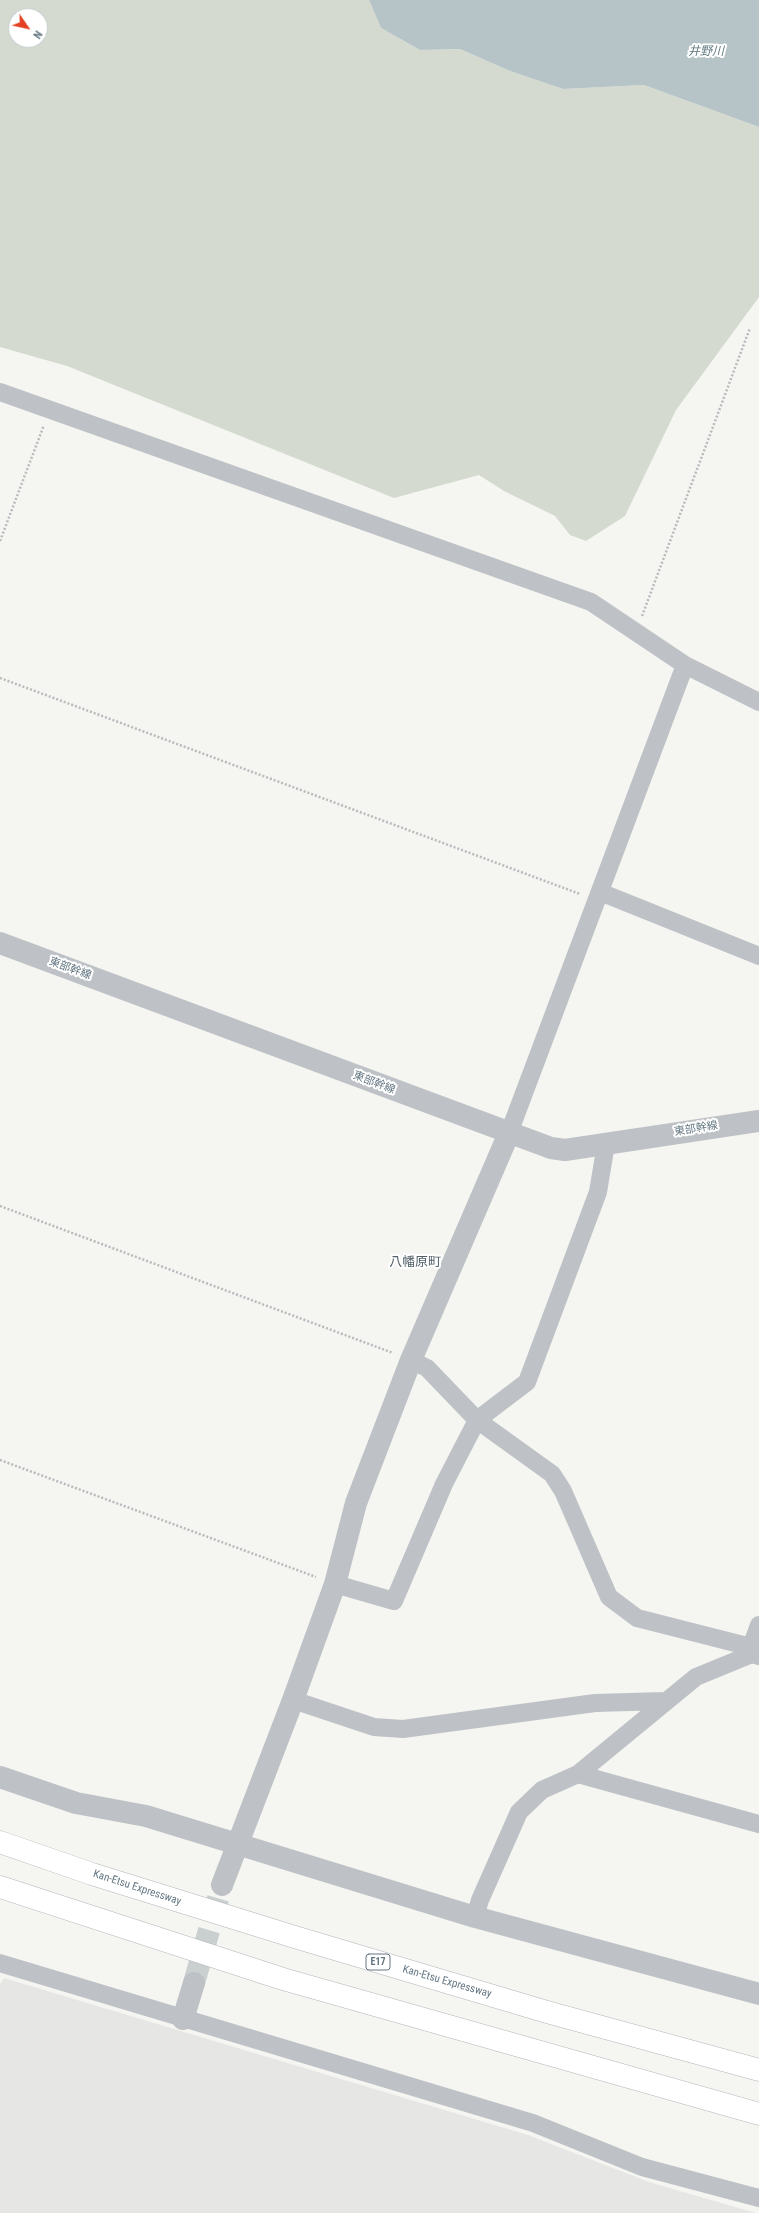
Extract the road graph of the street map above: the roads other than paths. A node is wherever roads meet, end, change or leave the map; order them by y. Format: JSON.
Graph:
{"nodes":[{"id":1,"x":0,"y":392,"type":"edge"},
{"id":2,"x":685,"y":665,"type":"junction"},
{"id":3,"x":759,"y":702,"type":"edge"},
{"id":4,"x":598,"y":896,"type":"junction"},
{"id":5,"x":0,"y":943,"type":"edge"},
{"id":6,"x":759,"y":956,"type":"edge"},
{"id":7,"x":759,"y":1121,"type":"edge"},
{"id":8,"x":509,"y":1134,"type":"junction"},
{"id":9,"x":606,"y":1144,"type":"junction"},
{"id":10,"x":411,"y":1360,"type":"junction"},
{"id":11,"x":477,"y":1420,"type":"junction"},
{"id":12,"x":335,"y":1584,"type":"junction"},
{"id":13,"x":759,"y":1625,"type":"edge"},
{"id":14,"x":754,"y":1652,"type":"edge"},
{"id":15,"x":293,"y":1700,"type":"junction"},
{"id":16,"x":664,"y":1701,"type":"junction"},
{"id":17,"x":578,"y":1774,"type":"junction"},
{"id":18,"x":0,"y":1777,"type":"edge"},
{"id":19,"x":759,"y":1824,"type":"edge"},
{"id":20,"x":0,"y":1842,"type":"edge"},
{"id":21,"x":237,"y":1845,"type":"junction"},
{"id":22,"x":222,"y":1885,"type":"tunnel mouth"},
{"id":23,"x":0,"y":1887,"type":"edge"},
{"id":24,"x":475,"y":1917,"type":"junction"},
{"id":25,"x":0,"y":1963,"type":"edge"},
{"id":26,"x":194,"y":1983,"type":"tunnel mouth"},
{"id":27,"x":759,"y":1994,"type":"edge"},
{"id":28,"x":183,"y":2019,"type":"junction"},
{"id":29,"x":759,"y":2070,"type":"edge"},
{"id":30,"x":759,"y":2114,"type":"edge"},
{"id":31,"x":759,"y":2198,"type":"edge"}],
"edges":[{"from":1,"to":2,"type":"street"},
{"from":2,"to":3,"type":"street"},
{"from":2,"to":4,"type":"street"},
{"from":4,"to":6,"type":"street"},
{"from":4,"to":8,"type":"street"},
{"from":5,"to":8,"type":"street","name":"東部幹線"},
{"from":7,"to":9,"type":"street","name":"東部幹線"},
{"from":8,"to":9,"type":"street","name":"東部幹線"},
{"from":8,"to":10,"type":"street"},
{"from":9,"to":11,"type":"street"},
{"from":10,"to":11,"type":"street"},
{"from":10,"to":12,"type":"street"},
{"from":11,"to":12,"type":"street"},
{"from":11,"to":14,"type":"street"},
{"from":12,"to":15,"type":"street"},
{"from":13,"to":14,"type":"street"},
{"from":14,"to":16,"type":"street"},
{"from":15,"to":16,"type":"street"},
{"from":15,"to":21,"type":"street"},
{"from":16,"to":17,"type":"street"},
{"from":17,"to":19,"type":"street"},
{"from":17,"to":24,"type":"street"},
{"from":18,"to":21,"type":"street"},
{"from":20,"to":29,"type":"highway","name":"Kan-Etsu Expressway","number":"E17"},
{"from":21,"to":22,"type":"street"},
{"from":21,"to":24,"type":"street"},
{"from":23,"to":30,"type":"highway"},
{"from":24,"to":27,"type":"street"},
{"from":25,"to":28,"type":"street"},
{"from":26,"to":28,"type":"street"},
{"from":28,"to":31,"type":"street"}]}
